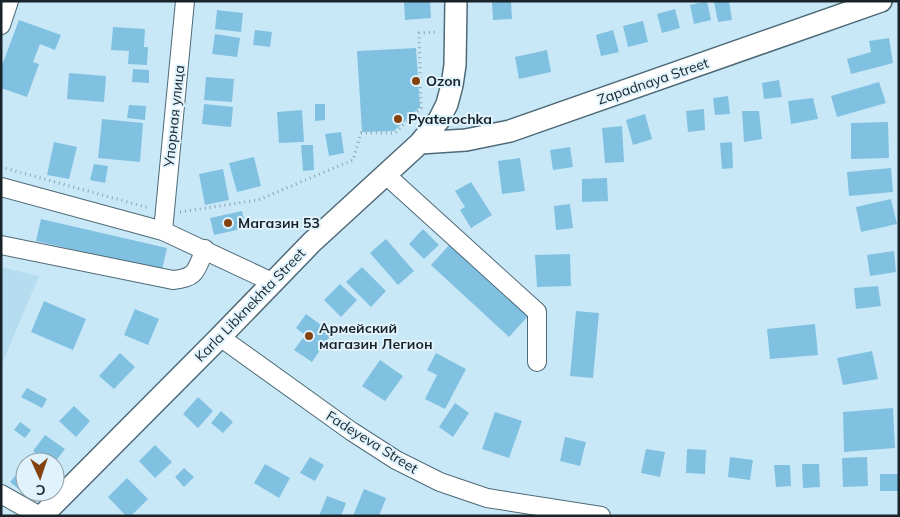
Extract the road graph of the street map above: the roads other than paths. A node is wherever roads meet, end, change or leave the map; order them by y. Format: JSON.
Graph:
{"nodes":[{"id":1,"x":9,"y":1,"type":"edge"},
{"id":2,"x":185,"y":1,"type":"edge"},
{"id":3,"x":456,"y":1,"type":"edge"},
{"id":4,"x":882,"y":1,"type":"edge"},
{"id":5,"x":1,"y":25,"type":"edge"},
{"id":6,"x":420,"y":143,"type":"junction"},
{"id":7,"x":386,"y":174,"type":"junction"},
{"id":8,"x":1,"y":187,"type":"edge"},
{"id":9,"x":163,"y":231,"type":"junction"},
{"id":10,"x":1,"y":245,"type":"edge"},
{"id":11,"x":205,"y":250,"type":"junction"},
{"id":12,"x":272,"y":282,"type":"junction"},
{"id":13,"x":220,"y":337,"type":"junction"},
{"id":14,"x":536,"y":362,"type":"dead end"},
{"id":15,"x":1,"y":494,"type":"edge"},
{"id":16,"x":41,"y":516,"type":"edge"},
{"id":17,"x":601,"y":516,"type":"edge"}],
"edges":[{"from":1,"to":5,"type":"street"},
{"from":2,"to":9,"type":"street","name":"Упорная улица"},
{"from":3,"to":6,"type":"main road","name":"Karla Libknekhta Street"},
{"from":4,"to":6,"type":"main road","name":"Zapadnaya Street"},
{"from":6,"to":7,"type":"main road","name":"Karla Libknekhta Street"},
{"from":7,"to":12,"type":"main road","name":"Karla Libknekhta Street"},
{"from":7,"to":14,"type":"street"},
{"from":8,"to":9,"type":"street"},
{"from":9,"to":11,"type":"street"},
{"from":10,"to":11,"type":"street"},
{"from":11,"to":12,"type":"street"},
{"from":12,"to":13,"type":"main road","name":"Karla Libknekhta Street"},
{"from":13,"to":16,"type":"main road","name":"Karla Libknekhta Street"},
{"from":13,"to":17,"type":"street","name":"Fadeyeva Street"},
{"from":15,"to":16,"type":"street","name":"Karla Libknekhta Street"}]}
